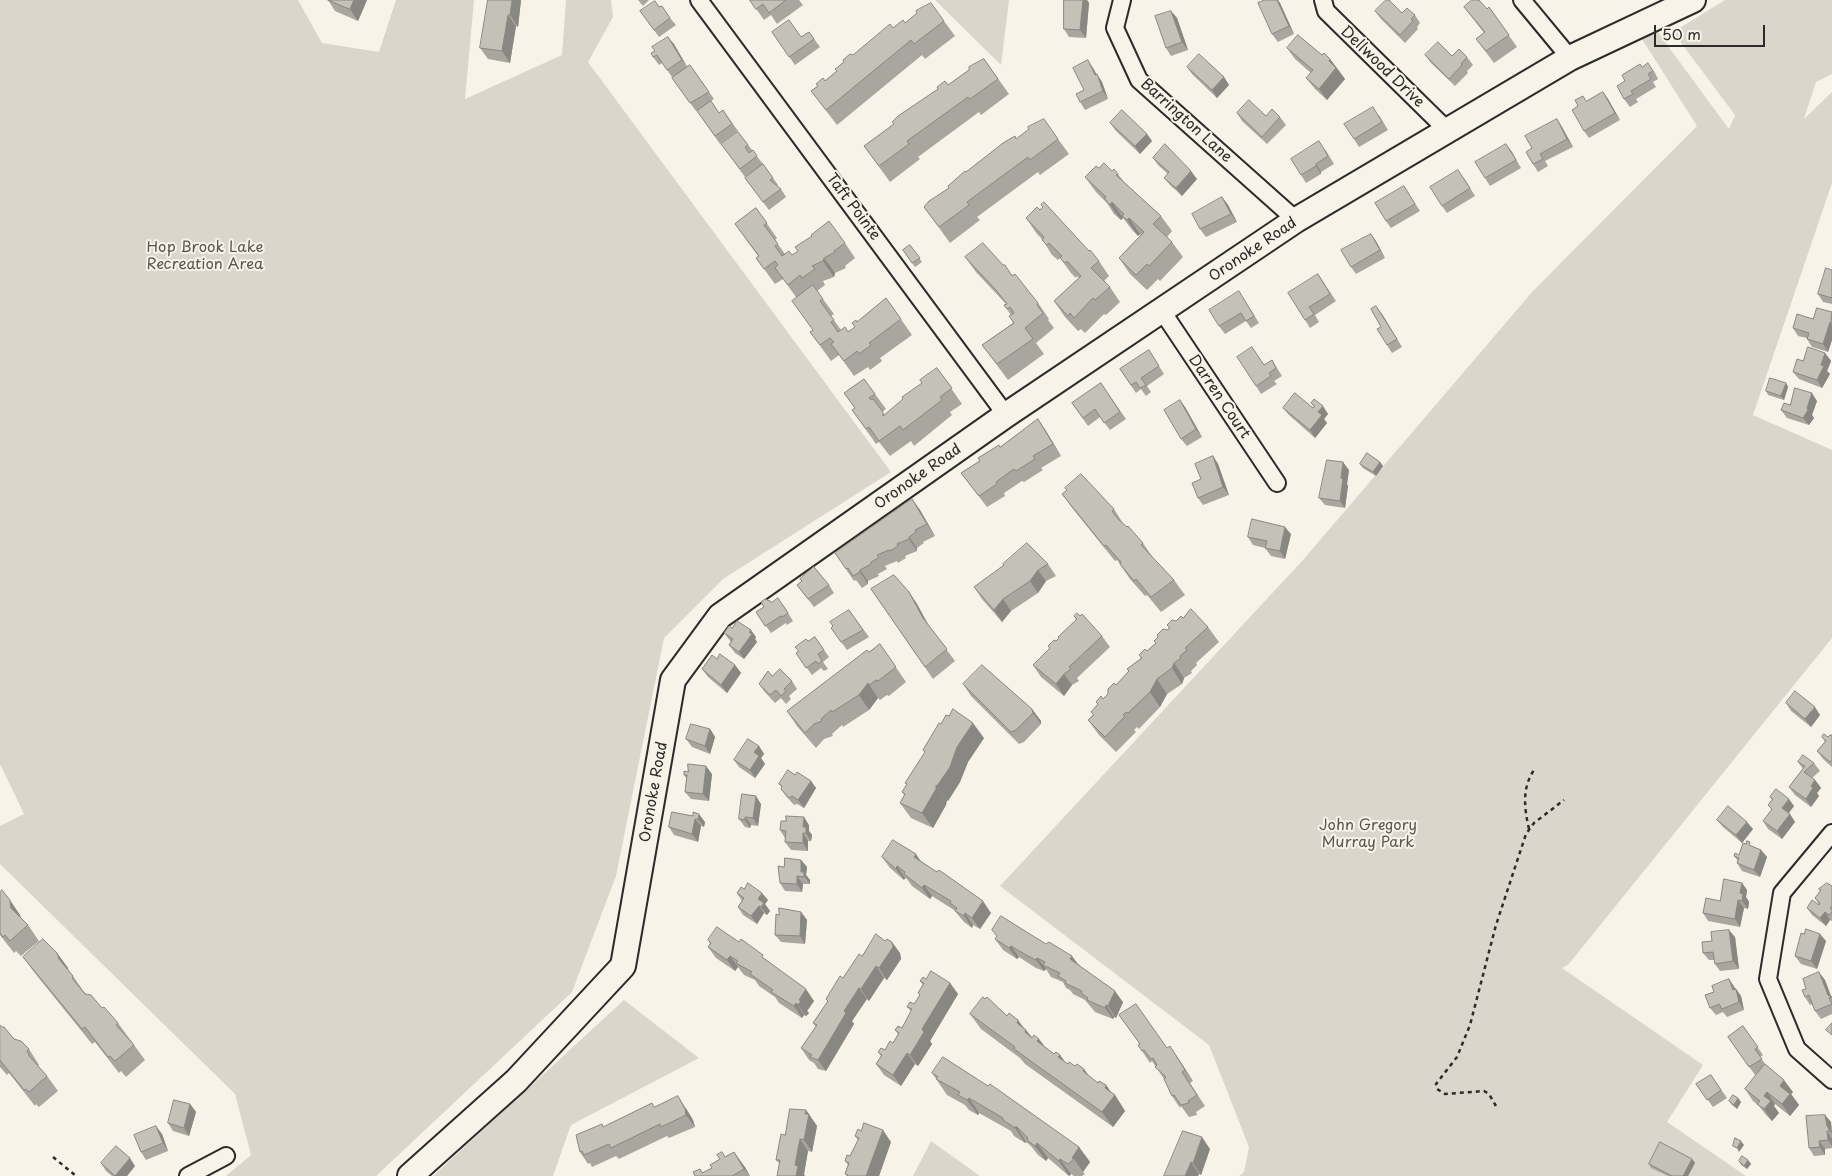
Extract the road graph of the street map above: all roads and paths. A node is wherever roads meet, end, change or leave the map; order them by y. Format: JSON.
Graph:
{"nodes":[{"id":1,"x":699,"y":0,"type":"edge"},
{"id":2,"x":1122,"y":0,"type":"edge"},
{"id":3,"x":1323,"y":0,"type":"edge"},
{"id":4,"x":1522,"y":0,"type":"edge"},
{"id":5,"x":1693,"y":0,"type":"edge"},
{"id":6,"x":1570,"y":58,"type":"junction"},
{"id":7,"x":1447,"y":130,"type":"junction"},
{"id":8,"x":1296,"y":220,"type":"junction"},
{"id":9,"x":1162,"y":311,"type":"junction"},
{"id":10,"x":1006,"y":415,"type":"junction"},
{"id":11,"x":1277,"y":483,"type":"dead end"},
{"id":12,"x":1534,"y":770,"type":"dead end"},
{"id":13,"x":1564,"y":800,"type":"dead end"},
{"id":14,"x":1529,"y":829,"type":"junction"},
{"id":15,"x":1832,"y":833,"type":"edge"},
{"id":16,"x":1832,"y":1080,"type":"edge"},
{"id":17,"x":1496,"y":1106,"type":"dead end"},
{"id":18,"x":226,"y":1156,"type":"dead end"},
{"id":19,"x":53,"y":1158,"type":"dead end"},
{"id":20,"x":76,"y":1176,"type":"edge"},
{"id":21,"x":188,"y":1176,"type":"edge"},
{"id":22,"x":410,"y":1176,"type":"edge"}],
"edges":[{"from":1,"to":10,"type":"street","name":"Taft Pointe"},
{"from":2,"to":8,"type":"street","name":"Barrington Lane"},
{"from":3,"to":7,"type":"street","name":"Dellwood Drive"},
{"from":4,"to":6,"type":"street"},
{"from":5,"to":6,"type":"street","name":"Oronoke Road"},
{"from":6,"to":7,"type":"street","name":"Oronoke Road"},
{"from":7,"to":8,"type":"street","name":"Oronoke Road"},
{"from":8,"to":9,"type":"street","name":"Oronoke Road"},
{"from":9,"to":10,"type":"street","name":"Oronoke Road"},
{"from":9,"to":11,"type":"street","name":"Darren Court"},
{"from":10,"to":22,"type":"street","name":"Oronoke Road"},
{"from":12,"to":14,"type":"path"},
{"from":13,"to":14,"type":"path"},
{"from":14,"to":17,"type":"path"},
{"from":15,"to":16,"type":"street"},
{"from":18,"to":21,"type":"street"},
{"from":19,"to":20,"type":"path"}]}
